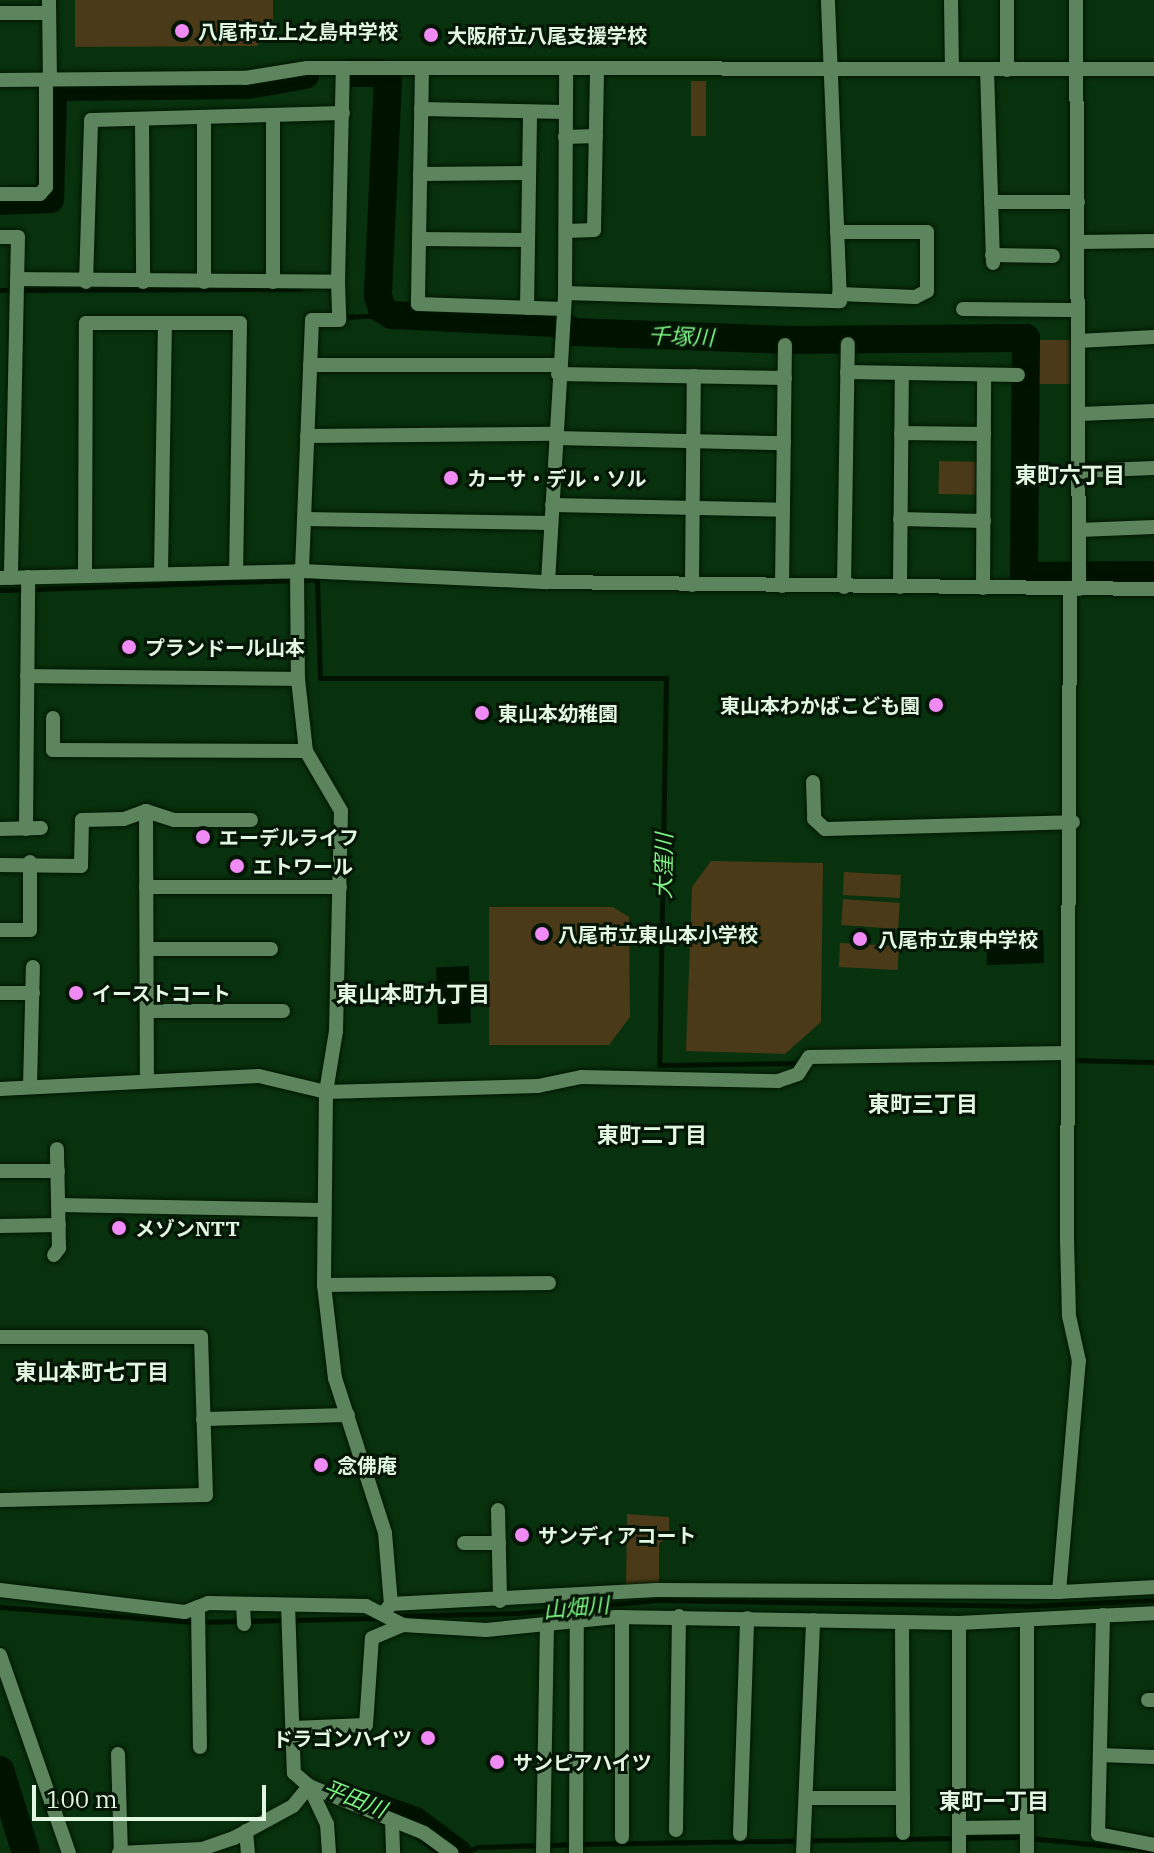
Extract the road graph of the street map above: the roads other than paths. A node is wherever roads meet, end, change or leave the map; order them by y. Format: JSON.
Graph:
{"nodes":[{"id":1,"x":828,"y":0,"type":"edge"},
{"id":2,"x":951,"y":0,"type":"edge"},
{"id":3,"x":1007,"y":0,"type":"edge"},
{"id":4,"x":1076,"y":0,"type":"edge"},
{"id":5,"x":49,"y":7,"type":"edge"},
{"id":6,"x":0,"y":13,"type":"edge"},
{"id":7,"x":422,"y":69,"type":"junction"},
{"id":8,"x":830,"y":69,"type":"junction"},
{"id":9,"x":952,"y":69,"type":"junction"},
{"id":10,"x":1154,"y":69,"type":"edge"},
{"id":11,"x":566,"y":70,"type":"junction"},
{"id":12,"x":987,"y":70,"type":"junction"},
{"id":13,"x":1007,"y":70,"type":"junction"},
{"id":14,"x":1078,"y":70,"type":"junction"},
{"id":15,"x":597,"y":71,"type":"junction"},
{"id":16,"x":343,"y":72,"type":"junction"},
{"id":17,"x":48,"y":79,"type":"junction"},
{"id":18,"x":0,"y":80,"type":"edge"},
{"id":19,"x":421,"y":109,"type":"junction"},
{"id":20,"x":530,"y":112,"type":"junction"},
{"id":21,"x":565,"y":112,"type":"junction"},
{"id":22,"x":343,"y":113,"type":"junction"},
{"id":23,"x":273,"y":115,"type":"junction"},
{"id":24,"x":204,"y":117,"type":"junction"},
{"id":25,"x":142,"y":119,"type":"junction"},
{"id":26,"x":596,"y":136,"type":"junction"},
{"id":27,"x":565,"y":137,"type":"junction"},
{"id":28,"x":529,"y":173,"type":"junction"},
{"id":29,"x":420,"y":174,"type":"junction"},
{"id":30,"x":0,"y":194,"type":"edge"},
{"id":31,"x":991,"y":202,"type":"junction"},
{"id":32,"x":1078,"y":202,"type":"junction"},
{"id":33,"x":566,"y":231,"type":"junction"},
{"id":34,"x":837,"y":232,"type":"junction"},
{"id":35,"x":0,"y":237,"type":"edge"},
{"id":36,"x":419,"y":239,"type":"junction"},
{"id":37,"x":528,"y":240,"type":"junction"},
{"id":38,"x":1154,"y":241,"type":"edge"},
{"id":39,"x":1078,"y":242,"type":"junction"},
{"id":40,"x":1053,"y":256,"type":"dead end"},
{"id":41,"x":86,"y":282,"type":"junction"},
{"id":42,"x":143,"y":282,"type":"junction"},
{"id":43,"x":204,"y":282,"type":"junction"},
{"id":44,"x":273,"y":282,"type":"junction"},
{"id":45,"x":338,"y":282,"type":"junction"},
{"id":46,"x":17,"y":284,"type":"junction"},
{"id":47,"x":0,"y":288,"type":"edge"},
{"id":48,"x":565,"y":293,"type":"junction"},
{"id":49,"x":839,"y":294,"type":"junction"},
{"id":50,"x":527,"y":308,"type":"junction"},
{"id":51,"x":564,"y":309,"type":"junction"},
{"id":52,"x":963,"y":309,"type":"dead end"},
{"id":53,"x":1078,"y":310,"type":"junction"},
{"id":54,"x":0,"y":321,"type":"edge"},
{"id":55,"x":16,"y":321,"type":"junction"},
{"id":56,"x":165,"y":324,"type":"junction"},
{"id":57,"x":1154,"y":337,"type":"edge"},
{"id":58,"x":1078,"y":341,"type":"junction"},
{"id":59,"x":848,"y":344,"type":"dead end"},
{"id":60,"x":785,"y":345,"type":"dead end"},
{"id":61,"x":310,"y":365,"type":"junction"},
{"id":62,"x":559,"y":369,"type":"junction"},
{"id":63,"x":847,"y":372,"type":"junction"},
{"id":64,"x":902,"y":373,"type":"junction"},
{"id":65,"x":984,"y":375,"type":"junction"},
{"id":66,"x":1018,"y":375,"type":"dead end"},
{"id":67,"x":694,"y":376,"type":"junction"},
{"id":68,"x":785,"y":378,"type":"junction"},
{"id":69,"x":1154,"y":411,"type":"edge"},
{"id":70,"x":1079,"y":414,"type":"junction"},
{"id":71,"x":901,"y":433,"type":"junction"},
{"id":72,"x":984,"y":434,"type":"junction"},
{"id":73,"x":307,"y":436,"type":"junction"},
{"id":74,"x":555,"y":436,"type":"junction"},
{"id":75,"x":693,"y":441,"type":"junction"},
{"id":76,"x":784,"y":443,"type":"junction"},
{"id":77,"x":1154,"y":468,"type":"edge"},
{"id":78,"x":1079,"y":471,"type":"junction"},
{"id":79,"x":552,"y":505,"type":"junction"},
{"id":80,"x":692,"y":508,"type":"junction"},
{"id":81,"x":783,"y":510,"type":"junction"},
{"id":82,"x":304,"y":519,"type":"junction"},
{"id":83,"x":900,"y":519,"type":"junction"},
{"id":84,"x":984,"y":521,"type":"junction"},
{"id":85,"x":551,"y":523,"type":"junction"},
{"id":86,"x":1154,"y":527,"type":"edge"},
{"id":87,"x":1079,"y":530,"type":"junction"},
{"id":88,"x":300,"y":571,"type":"junction"},
{"id":89,"x":236,"y":572,"type":"junction"},
{"id":90,"x":161,"y":574,"type":"junction"},
{"id":91,"x":85,"y":576,"type":"junction"},
{"id":92,"x":28,"y":577,"type":"junction"},
{"id":93,"x":6,"y":578,"type":"edge"},
{"id":94,"x":548,"y":582,"type":"junction"},
{"id":95,"x":1076,"y":582,"type":"junction"},
{"id":96,"x":692,"y":585,"type":"junction"},
{"id":97,"x":782,"y":586,"type":"junction"},
{"id":98,"x":844,"y":587,"type":"junction"},
{"id":99,"x":900,"y":587,"type":"junction"},
{"id":100,"x":983,"y":588,"type":"junction"},
{"id":101,"x":1154,"y":589,"type":"edge"},
{"id":102,"x":27,"y":676,"type":"junction"},
{"id":103,"x":298,"y":679,"type":"junction"},
{"id":104,"x":53,"y":718,"type":"dead end"},
{"id":105,"x":306,"y":751,"type":"junction"},
{"id":106,"x":813,"y":782,"type":"dead end"},
{"id":107,"x":146,"y":811,"type":"junction"},
{"id":108,"x":251,"y":820,"type":"dead end"},
{"id":109,"x":1073,"y":822,"type":"junction"},
{"id":110,"x":0,"y":829,"type":"edge"},
{"id":111,"x":30,"y":862,"type":"junction"},
{"id":112,"x":0,"y":865,"type":"edge"},
{"id":113,"x":146,"y":887,"type":"junction"},
{"id":114,"x":340,"y":887,"type":"junction"},
{"id":115,"x":0,"y":930,"type":"edge"},
{"id":116,"x":147,"y":949,"type":"junction"},
{"id":117,"x":271,"y":949,"type":"dead end"},
{"id":118,"x":33,"y":967,"type":"dead end"},
{"id":119,"x":0,"y":993,"type":"edge"},
{"id":120,"x":33,"y":993,"type":"junction"},
{"id":121,"x":147,"y":1011,"type":"junction"},
{"id":122,"x":283,"y":1011,"type":"dead end"},
{"id":123,"x":1066,"y":1053,"type":"junction"},
{"id":124,"x":147,"y":1081,"type":"junction"},
{"id":125,"x":30,"y":1086,"type":"junction"},
{"id":126,"x":0,"y":1089,"type":"edge"},
{"id":127,"x":326,"y":1092,"type":"junction"},
{"id":128,"x":57,"y":1149,"type":"dead end"},
{"id":129,"x":0,"y":1171,"type":"edge"},
{"id":130,"x":58,"y":1171,"type":"junction"},
{"id":131,"x":59,"y":1205,"type":"junction"},
{"id":132,"x":322,"y":1210,"type":"junction"},
{"id":133,"x":59,"y":1225,"type":"junction"},
{"id":134,"x":0,"y":1226,"type":"edge"},
{"id":135,"x":54,"y":1255,"type":"dead end"},
{"id":136,"x":549,"y":1283,"type":"dead end"},
{"id":137,"x":324,"y":1285,"type":"junction"},
{"id":138,"x":0,"y":1337,"type":"edge"},
{"id":139,"x":348,"y":1415,"type":"junction"},
{"id":140,"x":203,"y":1419,"type":"junction"},
{"id":141,"x":0,"y":1500,"type":"edge"},
{"id":142,"x":498,"y":1510,"type":"dead end"},
{"id":143,"x":464,"y":1543,"type":"dead end"},
{"id":144,"x":499,"y":1543,"type":"junction"},
{"id":145,"x":1154,"y":1587,"type":"edge"},
{"id":146,"x":0,"y":1590,"type":"edge"},
{"id":147,"x":1059,"y":1592,"type":"junction"},
{"id":148,"x":500,"y":1601,"type":"junction"},
{"id":149,"x":1154,"y":1613,"type":"edge"},
{"id":150,"x":289,"y":1614,"type":"junction"},
{"id":151,"x":391,"y":1615,"type":"junction"},
{"id":152,"x":1103,"y":1615,"type":"junction"},
{"id":153,"x":198,"y":1616,"type":"junction"},
{"id":154,"x":679,"y":1616,"type":"junction"},
{"id":155,"x":622,"y":1617,"type":"junction"},
{"id":156,"x":747,"y":1618,"type":"junction"},
{"id":157,"x":813,"y":1620,"type":"junction"},
{"id":158,"x":1027,"y":1621,"type":"junction"},
{"id":159,"x":577,"y":1622,"type":"junction"},
{"id":160,"x":902,"y":1622,"type":"junction"},
{"id":161,"x":959,"y":1623,"type":"junction"},
{"id":162,"x":547,"y":1625,"type":"junction"},
{"id":163,"x":0,"y":1655,"type":"edge"},
{"id":164,"x":293,"y":1728,"type":"junction"},
{"id":165,"x":200,"y":1747,"type":"dead end"},
{"id":166,"x":118,"y":1754,"type":"dead end"},
{"id":167,"x":1100,"y":1755,"type":"junction"},
{"id":168,"x":1154,"y":1757,"type":"edge"},
{"id":169,"x":309,"y":1786,"type":"junction"},
{"id":170,"x":806,"y":1798,"type":"junction"},
{"id":171,"x":903,"y":1798,"type":"junction"},
{"id":172,"x":392,"y":1821,"type":"junction"},
{"id":173,"x":1027,"y":1827,"type":"junction"},
{"id":174,"x":959,"y":1828,"type":"junction"},
{"id":175,"x":676,"y":1830,"type":"dead end"},
{"id":176,"x":246,"y":1831,"type":"junction"},
{"id":177,"x":903,"y":1833,"type":"dead end"},
{"id":178,"x":740,"y":1834,"type":"dead end"},
{"id":179,"x":622,"y":1837,"type":"dead end"},
{"id":180,"x":1154,"y":1845,"type":"edge"},
{"id":181,"x":69,"y":1853,"type":"edge"},
{"id":182,"x":120,"y":1853,"type":"edge"},
{"id":183,"x":248,"y":1853,"type":"edge"},
{"id":184,"x":329,"y":1853,"type":"edge"},
{"id":185,"x":393,"y":1853,"type":"edge"},
{"id":186,"x":452,"y":1853,"type":"edge"},
{"id":187,"x":543,"y":1853,"type":"edge"},
{"id":188,"x":576,"y":1853,"type":"edge"},
{"id":189,"x":803,"y":1853,"type":"edge"},
{"id":190,"x":959,"y":1853,"type":"edge"},
{"id":191,"x":1027,"y":1853,"type":"edge"}],
"edges":[{"from":1,"to":8,"type":"street"},
{"from":2,"to":9,"type":"street"},
{"from":3,"to":13,"type":"street"},
{"from":4,"to":14,"type":"street"},
{"from":5,"to":6,"type":"street"},
{"from":5,"to":17,"type":"street"},
{"from":7,"to":11,"type":"street"},
{"from":7,"to":16,"type":"street"},
{"from":7,"to":19,"type":"street"},
{"from":8,"to":9,"type":"street"},
{"from":8,"to":15,"type":"street"},
{"from":8,"to":34,"type":"street"},
{"from":9,"to":12,"type":"street"},
{"from":10,"to":14,"type":"street"},
{"from":11,"to":15,"type":"street"},
{"from":11,"to":21,"type":"street"},
{"from":12,"to":13,"type":"street"},
{"from":12,"to":31,"type":"street"},
{"from":13,"to":14,"type":"street"},
{"from":14,"to":32,"type":"street"},
{"from":15,"to":26,"type":"street"},
{"from":16,"to":17,"type":"street"},
{"from":16,"to":22,"type":"street"},
{"from":17,"to":18,"type":"street"},
{"from":17,"to":30,"type":"street"},
{"from":19,"to":20,"type":"street"},
{"from":19,"to":29,"type":"street"},
{"from":20,"to":21,"type":"street"},
{"from":20,"to":28,"type":"street"},
{"from":21,"to":27,"type":"street"},
{"from":22,"to":23,"type":"street"},
{"from":22,"to":45,"type":"street"},
{"from":23,"to":24,"type":"street"},
{"from":23,"to":44,"type":"street"},
{"from":24,"to":25,"type":"street"},
{"from":24,"to":43,"type":"street"},
{"from":25,"to":41,"type":"street"},
{"from":25,"to":42,"type":"street"},
{"from":26,"to":27,"type":"street"},
{"from":26,"to":33,"type":"street"},
{"from":27,"to":33,"type":"street"},
{"from":28,"to":29,"type":"street"},
{"from":28,"to":37,"type":"street"},
{"from":29,"to":36,"type":"street"},
{"from":31,"to":32,"type":"street"},
{"from":31,"to":40,"type":"street"},
{"from":32,"to":39,"type":"street"},
{"from":33,"to":48,"type":"street"},
{"from":34,"to":49,"type":"street"},
{"from":34,"to":49,"type":"street"},
{"from":35,"to":46,"type":"street"},
{"from":36,"to":37,"type":"street"},
{"from":36,"to":50,"type":"street"},
{"from":37,"to":50,"type":"street"},
{"from":38,"to":39,"type":"street"},
{"from":39,"to":53,"type":"street"},
{"from":41,"to":42,"type":"street"},
{"from":41,"to":46,"type":"street"},
{"from":42,"to":43,"type":"street"},
{"from":43,"to":44,"type":"street"},
{"from":44,"to":45,"type":"street"},
{"from":45,"to":61,"type":"street"},
{"from":46,"to":47,"type":"street"},
{"from":46,"to":55,"type":"street"},
{"from":48,"to":49,"type":"street"},
{"from":48,"to":51,"type":"street"},
{"from":50,"to":51,"type":"street"},
{"from":51,"to":62,"type":"street"},
{"from":52,"to":53,"type":"street"},
{"from":53,"to":58,"type":"street"},
{"from":54,"to":55,"type":"street"},
{"from":55,"to":93,"type":"street"},
{"from":56,"to":89,"type":"street"},
{"from":56,"to":90,"type":"street"},
{"from":56,"to":91,"type":"street"},
{"from":57,"to":58,"type":"street"},
{"from":58,"to":70,"type":"street"},
{"from":59,"to":63,"type":"street"},
{"from":60,"to":68,"type":"street"},
{"from":61,"to":62,"type":"street"},
{"from":61,"to":73,"type":"street"},
{"from":62,"to":67,"type":"street"},
{"from":62,"to":74,"type":"street"},
{"from":63,"to":64,"type":"street"},
{"from":63,"to":98,"type":"street"},
{"from":64,"to":65,"type":"street"},
{"from":64,"to":71,"type":"street"},
{"from":65,"to":66,"type":"street"},
{"from":65,"to":72,"type":"street"},
{"from":67,"to":68,"type":"street"},
{"from":67,"to":75,"type":"street"},
{"from":68,"to":76,"type":"street"},
{"from":69,"to":70,"type":"street"},
{"from":70,"to":78,"type":"street"},
{"from":71,"to":72,"type":"street"},
{"from":71,"to":83,"type":"street"},
{"from":72,"to":84,"type":"street"},
{"from":73,"to":74,"type":"street"},
{"from":73,"to":82,"type":"street"},
{"from":74,"to":75,"type":"street"},
{"from":74,"to":79,"type":"street"},
{"from":75,"to":76,"type":"street"},
{"from":75,"to":80,"type":"street"},
{"from":76,"to":81,"type":"street"},
{"from":77,"to":78,"type":"street"},
{"from":78,"to":87,"type":"street"},
{"from":79,"to":80,"type":"street"},
{"from":79,"to":85,"type":"street"},
{"from":80,"to":81,"type":"street"},
{"from":80,"to":96,"type":"street"},
{"from":81,"to":97,"type":"street"},
{"from":82,"to":85,"type":"street"},
{"from":82,"to":88,"type":"street"},
{"from":83,"to":84,"type":"street"},
{"from":83,"to":99,"type":"street"},
{"from":84,"to":100,"type":"street"},
{"from":85,"to":94,"type":"street"},
{"from":86,"to":87,"type":"street"},
{"from":87,"to":95,"type":"street"},
{"from":88,"to":89,"type":"street"},
{"from":88,"to":94,"type":"street"},
{"from":88,"to":103,"type":"street"},
{"from":89,"to":90,"type":"street"},
{"from":90,"to":91,"type":"street"},
{"from":91,"to":92,"type":"street"},
{"from":92,"to":93,"type":"street"},
{"from":92,"to":102,"type":"street"},
{"from":94,"to":96,"type":"street"},
{"from":95,"to":100,"type":"street"},
{"from":95,"to":101,"type":"street"},
{"from":95,"to":109,"type":"street"},
{"from":96,"to":97,"type":"street"},
{"from":97,"to":98,"type":"street"},
{"from":98,"to":99,"type":"street"},
{"from":99,"to":100,"type":"street"},
{"from":102,"to":103,"type":"street"},
{"from":102,"to":110,"type":"street"},
{"from":103,"to":105,"type":"street"},
{"from":104,"to":105,"type":"street"},
{"from":105,"to":114,"type":"street"},
{"from":106,"to":109,"type":"street"},
{"from":107,"to":108,"type":"street"},
{"from":107,"to":111,"type":"street"},
{"from":107,"to":113,"type":"street"},
{"from":109,"to":123,"type":"street"},
{"from":111,"to":112,"type":"street"},
{"from":111,"to":115,"type":"street"},
{"from":113,"to":114,"type":"street"},
{"from":113,"to":116,"type":"street"},
{"from":114,"to":127,"type":"street"},
{"from":116,"to":117,"type":"street"},
{"from":116,"to":121,"type":"street"},
{"from":118,"to":120,"type":"street"},
{"from":119,"to":120,"type":"street"},
{"from":120,"to":125,"type":"street"},
{"from":121,"to":122,"type":"street"},
{"from":121,"to":124,"type":"street"},
{"from":123,"to":127,"type":"street"},
{"from":123,"to":147,"type":"street"},
{"from":124,"to":125,"type":"street"},
{"from":124,"to":127,"type":"street"},
{"from":125,"to":126,"type":"street"},
{"from":127,"to":132,"type":"street"},
{"from":128,"to":130,"type":"street"},
{"from":129,"to":130,"type":"street"},
{"from":130,"to":131,"type":"street"},
{"from":131,"to":132,"type":"street"},
{"from":131,"to":133,"type":"street"},
{"from":132,"to":137,"type":"street"},
{"from":133,"to":134,"type":"street"},
{"from":133,"to":135,"type":"street"},
{"from":136,"to":137,"type":"street"},
{"from":137,"to":139,"type":"street"},
{"from":138,"to":140,"type":"street"},
{"from":139,"to":140,"type":"street"},
{"from":139,"to":151,"type":"street"},
{"from":140,"to":141,"type":"street"},
{"from":142,"to":144,"type":"street"},
{"from":143,"to":144,"type":"street"},
{"from":144,"to":148,"type":"street"},
{"from":145,"to":147,"type":"street"},
{"from":146,"to":153,"type":"street"},
{"from":147,"to":148,"type":"street"},
{"from":148,"to":151,"type":"street"},
{"from":149,"to":152,"type":"street"},
{"from":150,"to":151,"type":"street"},
{"from":150,"to":153,"type":"street"},
{"from":150,"to":164,"type":"street"},
{"from":151,"to":162,"type":"street"},
{"from":151,"to":164,"type":"street"},
{"from":152,"to":158,"type":"street"},
{"from":152,"to":167,"type":"street"},
{"from":153,"to":165,"type":"street"},
{"from":154,"to":155,"type":"street"},
{"from":154,"to":156,"type":"street"},
{"from":154,"to":175,"type":"street"},
{"from":155,"to":159,"type":"street"},
{"from":155,"to":179,"type":"street"},
{"from":156,"to":157,"type":"street"},
{"from":156,"to":178,"type":"street"},
{"from":157,"to":160,"type":"street"},
{"from":157,"to":170,"type":"street"},
{"from":158,"to":161,"type":"street"},
{"from":158,"to":173,"type":"street"},
{"from":159,"to":162,"type":"street"},
{"from":159,"to":188,"type":"street"},
{"from":160,"to":161,"type":"street"},
{"from":160,"to":171,"type":"street"},
{"from":161,"to":174,"type":"street"},
{"from":162,"to":187,"type":"street"},
{"from":163,"to":181,"type":"street"},
{"from":164,"to":169,"type":"street"},
{"from":166,"to":182,"type":"street"},
{"from":167,"to":168,"type":"street"},
{"from":167,"to":180,"type":"street"},
{"from":169,"to":172,"type":"street"},
{"from":169,"to":176,"type":"street"},
{"from":169,"to":184,"type":"street"},
{"from":170,"to":171,"type":"street"},
{"from":170,"to":189,"type":"street"},
{"from":171,"to":177,"type":"street"},
{"from":172,"to":185,"type":"street"},
{"from":172,"to":186,"type":"street"},
{"from":173,"to":174,"type":"street"},
{"from":173,"to":191,"type":"street"},
{"from":174,"to":190,"type":"street"},
{"from":176,"to":182,"type":"street"},
{"from":176,"to":183,"type":"street"}]}
